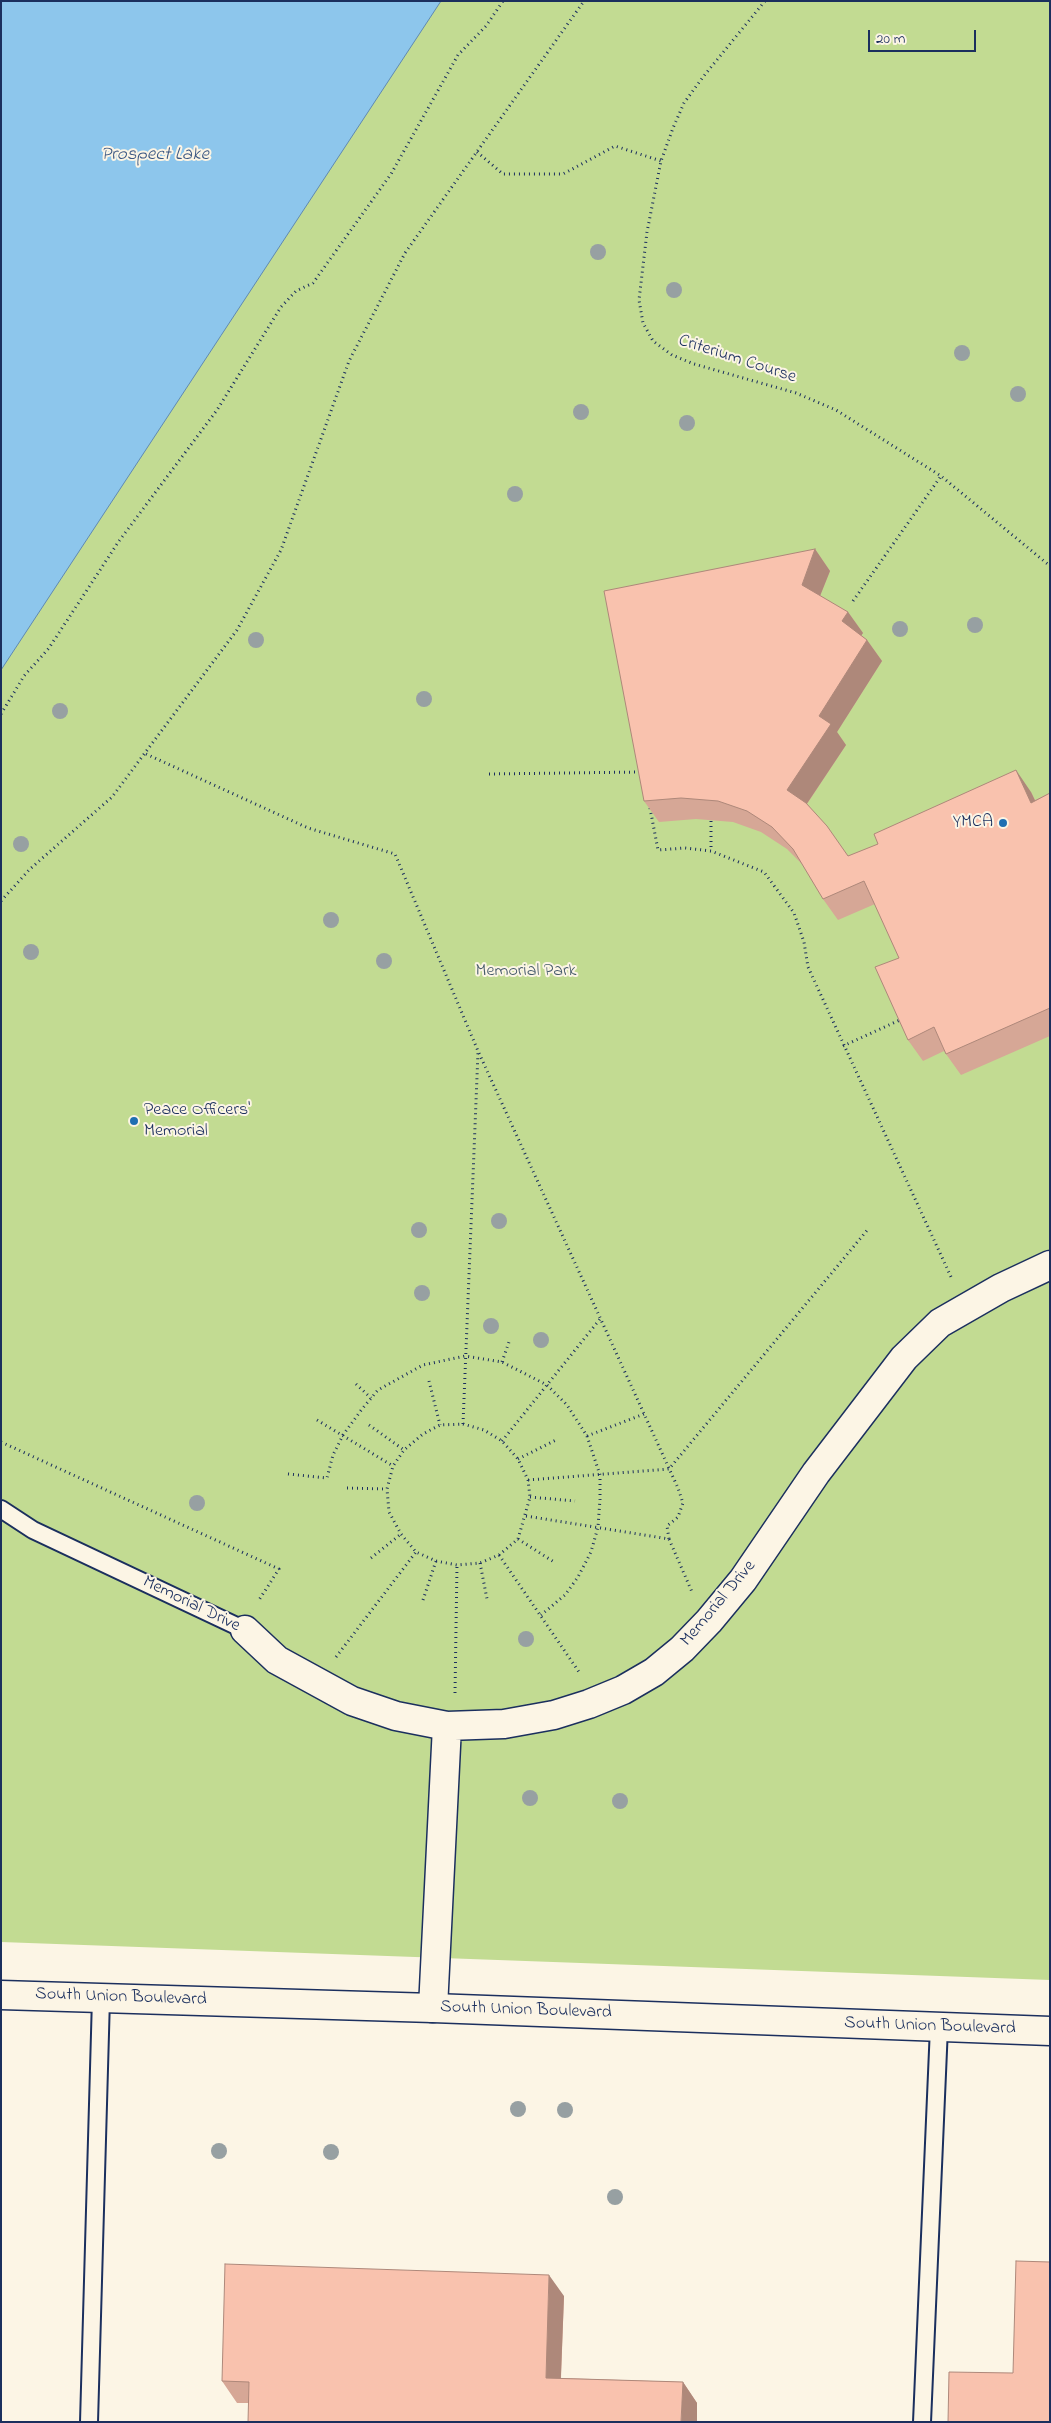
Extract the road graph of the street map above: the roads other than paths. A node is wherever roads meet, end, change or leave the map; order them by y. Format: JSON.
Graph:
{"nodes":[{"id":1,"x":1050,"y":1265,"type":"edge"},
{"id":2,"x":1,"y":1509,"type":"edge"},
{"id":3,"x":245,"y":1630,"type":"joint"},
{"id":4,"x":447,"y":1726,"type":"junction"},
{"id":5,"x":1,"y":1995,"type":"edge"},
{"id":6,"x":101,"y":1998,"type":"junction"},
{"id":7,"x":434,"y":2008,"type":"junction"},
{"id":8,"x":938,"y":2027,"type":"junction"},
{"id":9,"x":1050,"y":2032,"type":"edge"},
{"id":10,"x":88,"y":2422,"type":"edge"},
{"id":11,"x":922,"y":2422,"type":"edge"}],
"edges":[{"from":1,"to":4,"type":"street","name":"Memorial Drive"},
{"from":2,"to":3,"type":"lane","name":"Memorial Drive"},
{"from":3,"to":4,"type":"street","name":"Memorial Drive"},
{"from":4,"to":7,"type":"street"},
{"from":5,"to":6,"type":"street","name":"South Union Boulevard"},
{"from":6,"to":7,"type":"street","name":"South Union Boulevard"},
{"from":6,"to":10,"type":"lane"},
{"from":7,"to":8,"type":"street","name":"South Union Boulevard"},
{"from":8,"to":9,"type":"street","name":"South Union Boulevard"},
{"from":8,"to":11,"type":"lane"}]}
